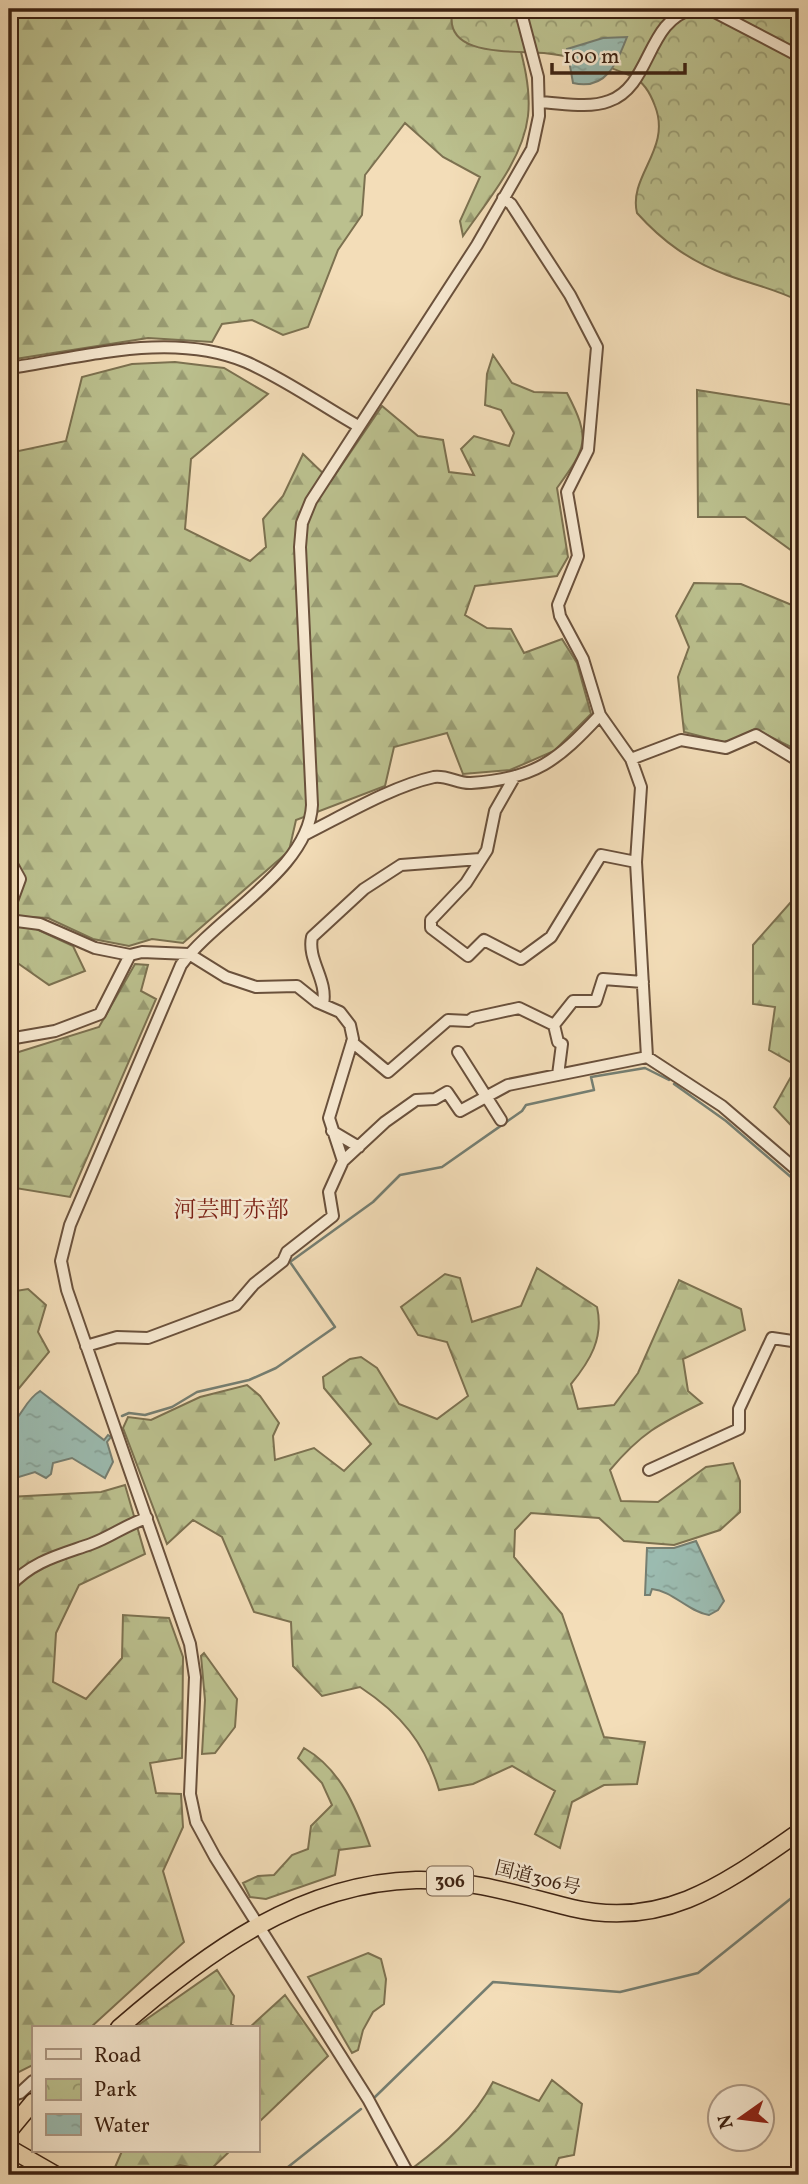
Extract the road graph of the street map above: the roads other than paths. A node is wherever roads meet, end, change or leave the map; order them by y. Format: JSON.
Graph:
{"nodes":[{"id":1,"x":520,"y":9,"type":"edge"},
{"id":2,"x":694,"y":9,"type":"edge"},
{"id":3,"x":709,"y":9,"type":"edge"},
{"id":4,"x":798,"y":55,"type":"edge"},
{"id":5,"x":540,"y":102,"type":"junction"},
{"id":6,"x":503,"y":198,"type":"junction"},
{"id":7,"x":9,"y":368,"type":"edge"},
{"id":8,"x":358,"y":426,"type":"junction"},
{"id":9,"x":600,"y":715,"type":"junction"},
{"id":10,"x":631,"y":759,"type":"junction"},
{"id":11,"x":799,"y":761,"type":"edge"},
{"id":12,"x":515,"y":776,"type":"junction"},
{"id":13,"x":306,"y":834,"type":"junction"},
{"id":14,"x":9,"y":859,"type":"edge"},
{"id":15,"x":480,"y":859,"type":"junction"},
{"id":16,"x":636,"y":862,"type":"junction"},
{"id":17,"x":9,"y":920,"type":"edge"},
{"id":18,"x":189,"y":954,"type":"junction"},
{"id":19,"x":130,"y":955,"type":"junction"},
{"id":20,"x":643,"y":982,"type":"junction"},
{"id":21,"x":323,"y":1004,"type":"junction"},
{"id":22,"x":554,"y":1025,"type":"junction"},
{"id":23,"x":9,"y":1039,"type":"edge"},
{"id":24,"x":352,"y":1042,"type":"junction"},
{"id":25,"x":458,"y":1052,"type":"dead end"},
{"id":26,"x":647,"y":1057,"type":"junction"},
{"id":27,"x":558,"y":1075,"type":"junction"},
{"id":28,"x":487,"y":1095,"type":"junction"},
{"id":29,"x":501,"y":1120,"type":"dead end"},
{"id":30,"x":332,"y":1131,"type":"junction"},
{"id":31,"x":359,"y":1147,"type":"junction"},
{"id":32,"x":343,"y":1161,"type":"junction"},
{"id":33,"x":799,"y":1172,"type":"edge"},
{"id":34,"x":799,"y":1342,"type":"edge"},
{"id":35,"x":86,"y":1346,"type":"junction"},
{"id":36,"x":649,"y":1470,"type":"dead end"},
{"id":37,"x":147,"y":1518,"type":"junction"},
{"id":38,"x":9,"y":1587,"type":"edge"},
{"id":39,"x":799,"y":1832,"type":"edge"},
{"id":40,"x":257,"y":1924,"type":"junction"},
{"id":41,"x":121,"y":2026,"type":"edge"},
{"id":42,"x":32,"y":2082,"type":"edge"},
{"id":43,"x":9,"y":2096,"type":"edge"},
{"id":44,"x":32,"y":2103,"type":"edge"},
{"id":45,"x":9,"y":2131,"type":"edge"},
{"id":46,"x":9,"y":2148,"type":"edge"},
{"id":47,"x":56,"y":2175,"type":"edge"},
{"id":48,"x":409,"y":2175,"type":"edge"}],
"edges":[{"from":1,"to":5,"type":"street"},
{"from":2,"to":5,"type":"street"},
{"from":3,"to":4,"type":"street"},
{"from":5,"to":6,"type":"street"},
{"from":6,"to":8,"type":"street"},
{"from":6,"to":9,"type":"street"},
{"from":7,"to":8,"type":"street"},
{"from":8,"to":13,"type":"street"},
{"from":9,"to":10,"type":"street"},
{"from":9,"to":12,"type":"street"},
{"from":10,"to":11,"type":"street"},
{"from":10,"to":16,"type":"street"},
{"from":12,"to":13,"type":"street"},
{"from":12,"to":15,"type":"street"},
{"from":13,"to":18,"type":"street"},
{"from":14,"to":17,"type":"street"},
{"from":15,"to":16,"type":"street"},
{"from":15,"to":21,"type":"street"},
{"from":16,"to":20,"type":"street"},
{"from":17,"to":19,"type":"street"},
{"from":18,"to":19,"type":"street"},
{"from":18,"to":21,"type":"street"},
{"from":18,"to":35,"type":"street"},
{"from":19,"to":23,"type":"street"},
{"from":20,"to":22,"type":"street"},
{"from":20,"to":26,"type":"street"},
{"from":21,"to":24,"type":"street"},
{"from":22,"to":24,"type":"street"},
{"from":22,"to":27,"type":"street"},
{"from":24,"to":30,"type":"street"},
{"from":25,"to":28,"type":"street"},
{"from":26,"to":27,"type":"street"},
{"from":26,"to":33,"type":"street"},
{"from":27,"to":28,"type":"street"},
{"from":28,"to":29,"type":"street"},
{"from":28,"to":31,"type":"street"},
{"from":30,"to":31,"type":"street"},
{"from":30,"to":32,"type":"street"},
{"from":31,"to":32,"type":"street"},
{"from":32,"to":35,"type":"street"},
{"from":34,"to":36,"type":"street"},
{"from":35,"to":37,"type":"street"},
{"from":37,"to":38,"type":"street"},
{"from":37,"to":40,"type":"street"},
{"from":39,"to":40,"type":"highway","name":"国道306号","number":"306"},
{"from":40,"to":41,"type":"highway","name":"国道306号","number":"306"},
{"from":40,"to":48,"type":"street"},
{"from":42,"to":43,"type":"street"},
{"from":44,"to":45,"type":"highway"},
{"from":46,"to":47,"type":"highway"}]}
